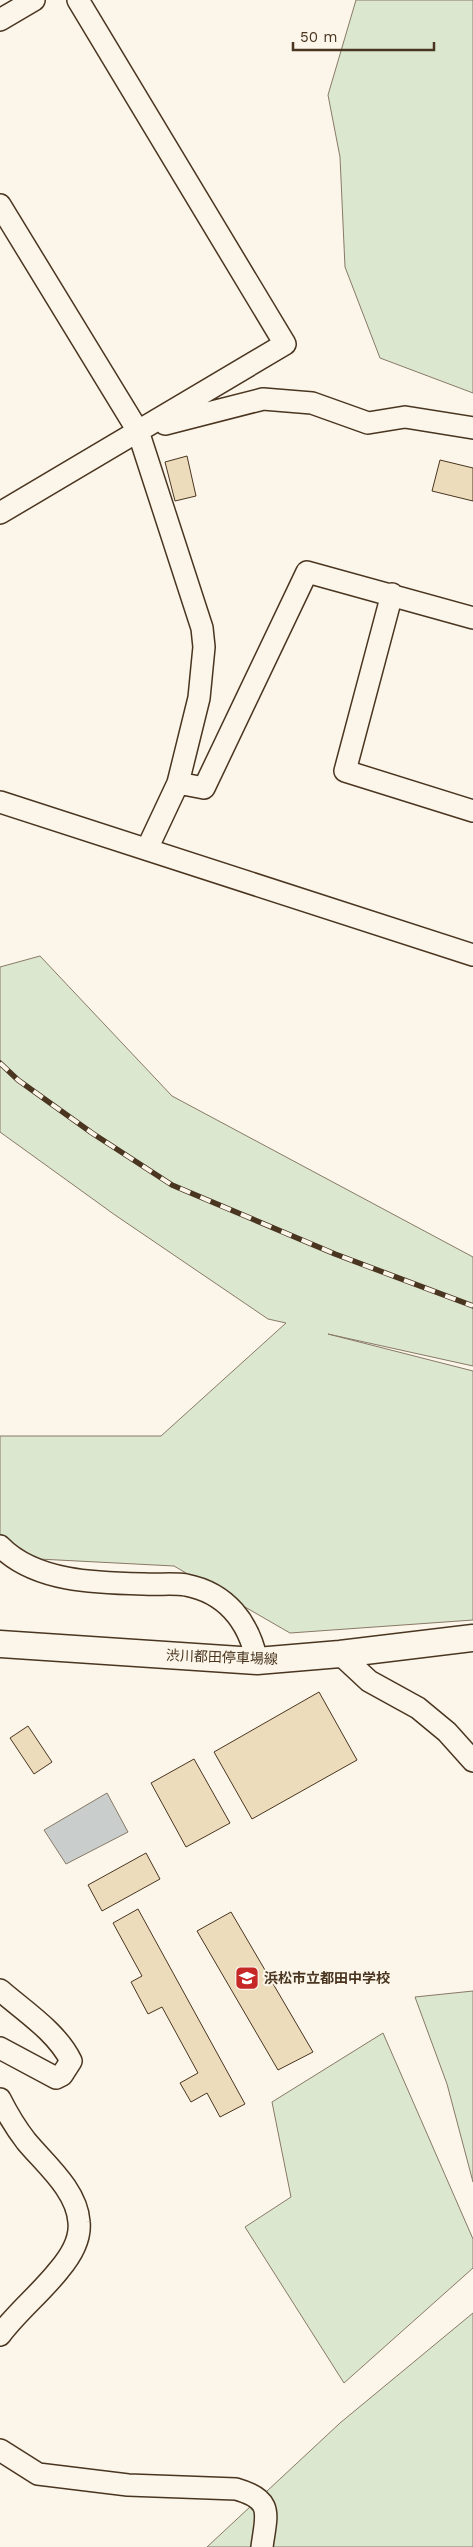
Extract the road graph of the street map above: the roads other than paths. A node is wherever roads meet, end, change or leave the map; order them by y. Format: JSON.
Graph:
{"nodes":[{"id":1,"x":34,"y":0,"type":"edge"},
{"id":2,"x":78,"y":0,"type":"edge"},
{"id":3,"x":0,"y":20,"type":"edge"},
{"id":4,"x":0,"y":205,"type":"edge"},
{"id":5,"x":473,"y":428,"type":"edge"},
{"id":6,"x":138,"y":431,"type":"junction"},
{"id":7,"x":0,"y":513,"type":"edge"},
{"id":8,"x":392,"y":594,"type":"junction"},
{"id":9,"x":473,"y":618,"type":"edge"},
{"id":10,"x":178,"y":783,"type":"junction"},
{"id":11,"x":0,"y":802,"type":"edge"},
{"id":12,"x":473,"y":811,"type":"edge"},
{"id":13,"x":147,"y":849,"type":"junction"},
{"id":14,"x":473,"y":955,"type":"edge"},
{"id":15,"x":0,"y":1546,"type":"edge"},
{"id":16,"x":473,"y":1638,"type":"edge"},
{"id":17,"x":0,"y":1644,"type":"edge"},
{"id":18,"x":340,"y":1654,"type":"junction"},
{"id":19,"x":257,"y":1661,"type":"junction"},
{"id":20,"x":473,"y":1761,"type":"edge"},
{"id":21,"x":0,"y":1990,"type":"edge"},
{"id":22,"x":0,"y":2048,"type":"edge"},
{"id":23,"x":0,"y":2098,"type":"edge"},
{"id":24,"x":0,"y":2335,"type":"edge"},
{"id":25,"x":0,"y":2450,"type":"edge"},
{"id":26,"x":262,"y":2547,"type":"edge"}],
"edges":[{"from":1,"to":3,"type":"street"},
{"from":2,"to":6,"type":"street"},
{"from":4,"to":6,"type":"street"},
{"from":5,"to":6,"type":"street"},
{"from":6,"to":7,"type":"street"},
{"from":6,"to":10,"type":"street"},
{"from":8,"to":9,"type":"street"},
{"from":8,"to":10,"type":"street"},
{"from":8,"to":12,"type":"street"},
{"from":10,"to":13,"type":"street"},
{"from":11,"to":13,"type":"street"},
{"from":13,"to":14,"type":"street"},
{"from":15,"to":19,"type":"street"},
{"from":16,"to":18,"type":"main road","name":"渋川都田停車場線"},
{"from":17,"to":19,"type":"main road","name":"渋川都田停車場線"},
{"from":18,"to":19,"type":"main road","name":"渋川都田停車場線"},
{"from":18,"to":20,"type":"street"},
{"from":21,"to":22,"type":"street"},
{"from":23,"to":24,"type":"street"},
{"from":25,"to":26,"type":"street"}]}
